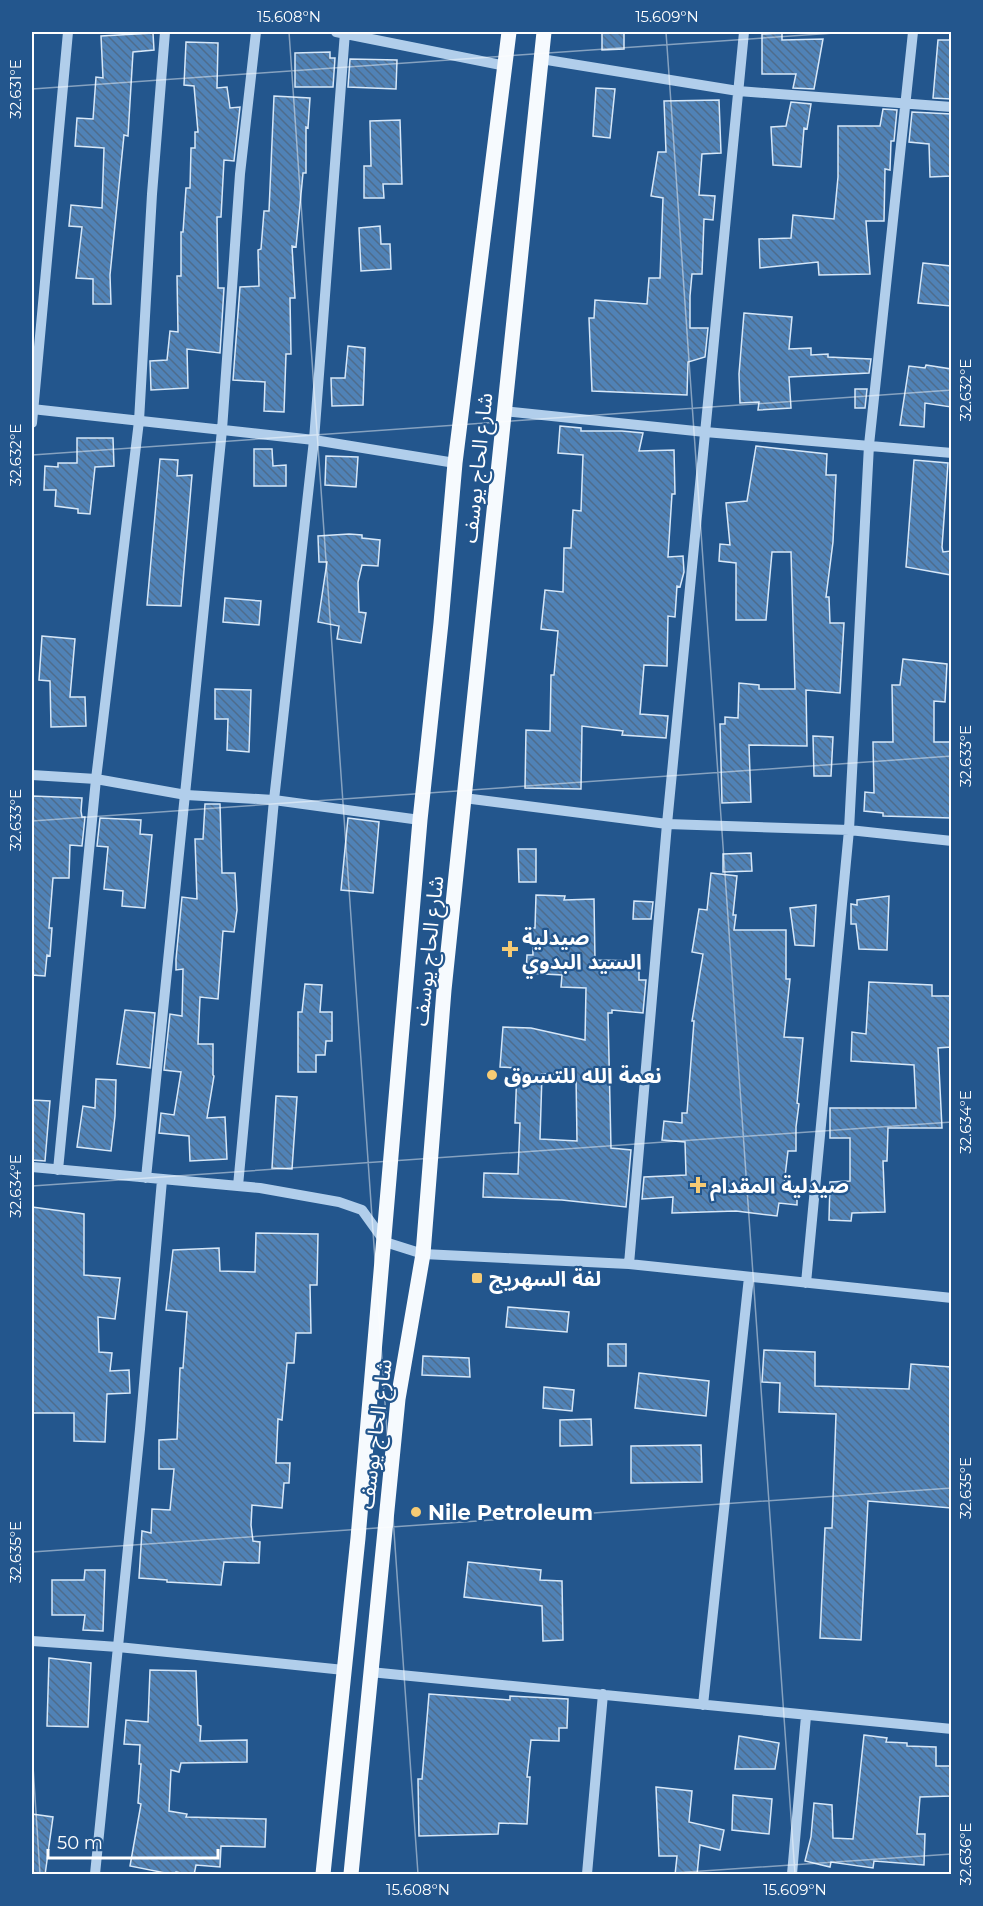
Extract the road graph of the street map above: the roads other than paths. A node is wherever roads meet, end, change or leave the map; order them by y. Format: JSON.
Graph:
{"nodes":[{"id":1,"x":68,"y":32,"type":"edge"},
{"id":2,"x":165,"y":32,"type":"edge"},
{"id":3,"x":256,"y":32,"type":"edge"},
{"id":4,"x":342,"y":32,"type":"edge"},
{"id":5,"x":509,"y":32,"type":"edge"},
{"id":6,"x":544,"y":32,"type":"edge"},
{"id":7,"x":744,"y":32,"type":"edge"},
{"id":8,"x":913,"y":32,"type":"edge"},
{"id":9,"x":541,"y":58,"type":"junction"},
{"id":10,"x":506,"y":66,"type":"junction"},
{"id":11,"x":738,"y":91,"type":"junction"},
{"id":12,"x":904,"y":103,"type":"junction"},
{"id":13,"x":951,"y":107,"type":"edge"},
{"id":14,"x":32,"y":409,"type":"edge"},
{"id":15,"x":504,"y":411,"type":"junction"},
{"id":16,"x":139,"y":421,"type":"junction"},
{"id":17,"x":32,"y":423,"type":"edge"},
{"id":18,"x":222,"y":430,"type":"junction"},
{"id":19,"x":705,"y":432,"type":"junction"},
{"id":20,"x":314,"y":440,"type":"junction"},
{"id":21,"x":869,"y":445,"type":"junction"},
{"id":22,"x":951,"y":453,"type":"edge"},
{"id":23,"x":455,"y":463,"type":"junction"},
{"id":24,"x":32,"y":775,"type":"edge"},
{"id":25,"x":96,"y":779,"type":"junction"},
{"id":26,"x":186,"y":795,"type":"junction"},
{"id":27,"x":464,"y":798,"type":"junction"},
{"id":28,"x":274,"y":800,"type":"junction"},
{"id":29,"x":420,"y":820,"type":"junction"},
{"id":30,"x":667,"y":824,"type":"junction"},
{"id":31,"x":849,"y":830,"type":"junction"},
{"id":32,"x":951,"y":841,"type":"edge"},
{"id":33,"x":32,"y":1167,"type":"edge"},
{"id":34,"x":58,"y":1170,"type":"junction"},
{"id":35,"x":146,"y":1179,"type":"junction"},
{"id":36,"x":162,"y":1180,"type":"junction"},
{"id":37,"x":238,"y":1186,"type":"junction"},
{"id":38,"x":385,"y":1242,"type":"junction"},
{"id":39,"x":423,"y":1254,"type":"junction"},
{"id":40,"x":629,"y":1264,"type":"junction"},
{"id":41,"x":749,"y":1277,"type":"junction"},
{"id":42,"x":806,"y":1283,"type":"junction"},
{"id":43,"x":951,"y":1298,"type":"edge"},
{"id":44,"x":32,"y":1641,"type":"edge"},
{"id":45,"x":118,"y":1647,"type":"junction"},
{"id":46,"x":345,"y":1670,"type":"junction"},
{"id":47,"x":370,"y":1672,"type":"junction"},
{"id":48,"x":603,"y":1694,"type":"junction"},
{"id":49,"x":703,"y":1705,"type":"junction"},
{"id":50,"x":806,"y":1716,"type":"junction"},
{"id":51,"x":951,"y":1729,"type":"edge"},
{"id":52,"x":95,"y":1875,"type":"edge"},
{"id":53,"x":323,"y":1875,"type":"edge"},
{"id":54,"x":351,"y":1875,"type":"edge"},
{"id":55,"x":587,"y":1875,"type":"edge"},
{"id":56,"x":792,"y":1875,"type":"edge"}],
"edges":[{"from":1,"to":14,"type":"street"},
{"from":2,"to":16,"type":"street"},
{"from":3,"to":18,"type":"street"},
{"from":4,"to":10,"type":"street"},
{"from":4,"to":20,"type":"street"},
{"from":5,"to":10,"type":"main road","name":"شارع الحاج يوسف"},
{"from":6,"to":9,"type":"main road","name":"شارع الحاج يوسف"},
{"from":7,"to":11,"type":"street"},
{"from":8,"to":12,"type":"street"},
{"from":9,"to":11,"type":"street"},
{"from":9,"to":15,"type":"main road","name":"شارع الحاج يوسف"},
{"from":10,"to":23,"type":"main road","name":"شارع الحاج يوسف"},
{"from":11,"to":12,"type":"street"},
{"from":11,"to":19,"type":"street"},
{"from":12,"to":13,"type":"street"},
{"from":12,"to":21,"type":"street"},
{"from":14,"to":16,"type":"street"},
{"from":14,"to":17,"type":"street"},
{"from":15,"to":19,"type":"street"},
{"from":15,"to":27,"type":"main road","name":"شارع الحاج يوسف"},
{"from":16,"to":18,"type":"street"},
{"from":16,"to":25,"type":"street"},
{"from":18,"to":20,"type":"street"},
{"from":18,"to":26,"type":"street"},
{"from":19,"to":21,"type":"street"},
{"from":19,"to":30,"type":"street"},
{"from":20,"to":23,"type":"street"},
{"from":20,"to":28,"type":"street"},
{"from":21,"to":22,"type":"street"},
{"from":21,"to":31,"type":"street"},
{"from":23,"to":29,"type":"main road","name":"شارع الحاج يوسف"},
{"from":24,"to":25,"type":"street"},
{"from":25,"to":26,"type":"street"},
{"from":25,"to":34,"type":"street"},
{"from":26,"to":28,"type":"street"},
{"from":26,"to":35,"type":"street"},
{"from":27,"to":30,"type":"street"},
{"from":27,"to":39,"type":"main road","name":"شارع الحاج يوسف"},
{"from":28,"to":29,"type":"street"},
{"from":28,"to":37,"type":"street"},
{"from":29,"to":38,"type":"main road","name":"شارع الحاج يوسف"},
{"from":30,"to":31,"type":"street"},
{"from":30,"to":40,"type":"street"},
{"from":31,"to":32,"type":"street"},
{"from":31,"to":42,"type":"street"},
{"from":33,"to":34,"type":"street"},
{"from":34,"to":35,"type":"street"},
{"from":35,"to":36,"type":"street"},
{"from":36,"to":37,"type":"street"},
{"from":36,"to":45,"type":"street"},
{"from":37,"to":38,"type":"street"},
{"from":38,"to":39,"type":"street"},
{"from":38,"to":46,"type":"main road","name":"شارع الحاج يوسف"},
{"from":39,"to":40,"type":"street"},
{"from":39,"to":47,"type":"main road","name":"شارع الحاج يوسف"},
{"from":40,"to":41,"type":"street"},
{"from":41,"to":42,"type":"street"},
{"from":41,"to":49,"type":"street"},
{"from":42,"to":43,"type":"street"},
{"from":44,"to":45,"type":"street"},
{"from":45,"to":46,"type":"street"},
{"from":45,"to":52,"type":"street"},
{"from":46,"to":53,"type":"main road","name":"شارع الحاج يوسف"},
{"from":47,"to":48,"type":"street"},
{"from":47,"to":54,"type":"main road","name":"شارع الحاج يوسف"},
{"from":48,"to":49,"type":"street"},
{"from":48,"to":55,"type":"street"},
{"from":49,"to":50,"type":"street"},
{"from":50,"to":51,"type":"street"},
{"from":50,"to":56,"type":"street"}]}
